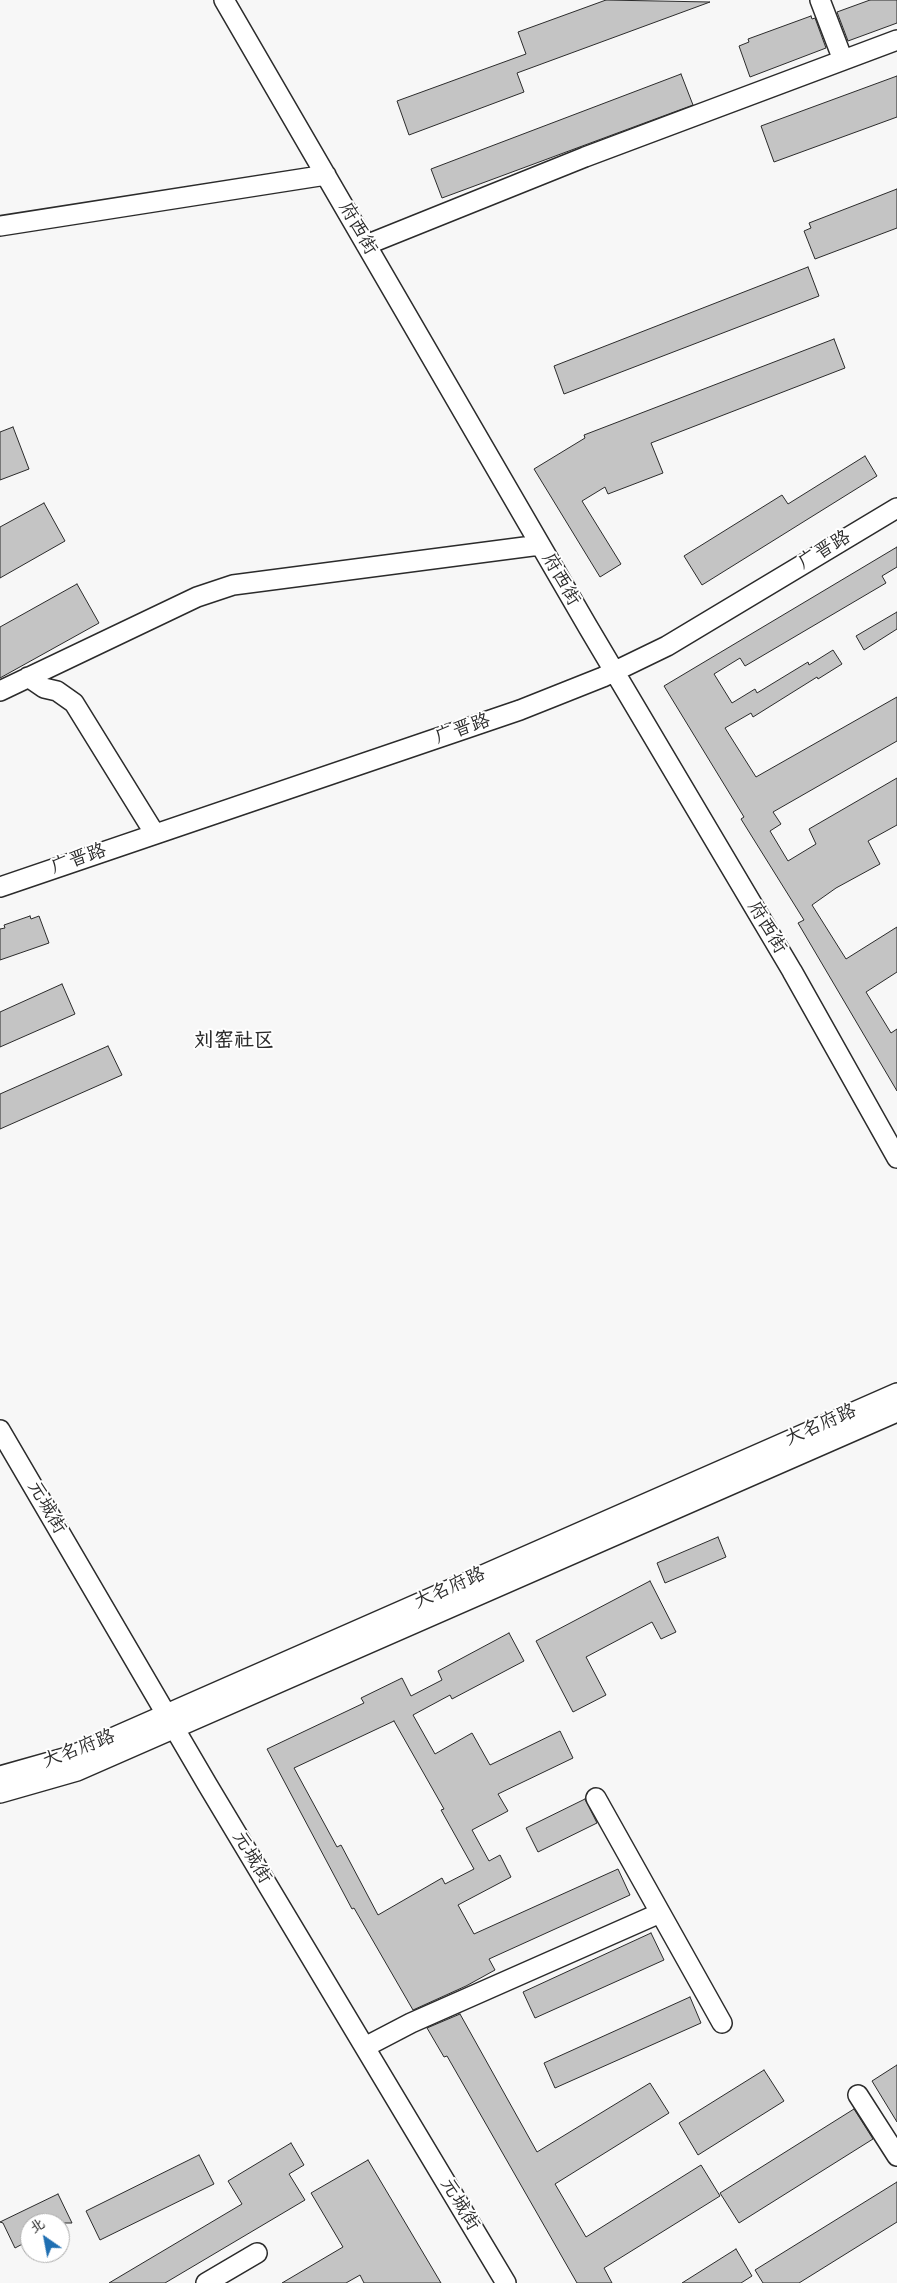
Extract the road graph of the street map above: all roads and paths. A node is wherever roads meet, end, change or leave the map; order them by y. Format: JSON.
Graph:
{"nodes":[{"id":1,"x":224,"y":0,"type":"edge"},
{"id":2,"x":820,"y":0,"type":"edge"},
{"id":3,"x":897,"y":40,"type":"edge"},
{"id":4,"x":843,"y":60,"type":"junction"},
{"id":5,"x":326,"y":176,"type":"junction"},
{"id":6,"x":0,"y":226,"type":"edge"},
{"id":7,"x":366,"y":245,"type":"junction"},
{"id":8,"x":897,"y":508,"type":"edge"},
{"id":9,"x":540,"y":545,"type":"junction"},
{"id":10,"x":614,"y":672,"type":"junction"},
{"id":11,"x":28,"y":677,"type":"junction"},
{"id":12,"x":0,"y":691,"type":"edge"},
{"id":13,"x":154,"y":834,"type":"junction"},
{"id":14,"x":0,"y":887,"type":"edge"},
{"id":15,"x":897,"y":1158,"type":"edge"},
{"id":16,"x":897,"y":1393,"type":"edge"},
{"id":17,"x":897,"y":1412,"type":"edge"},
{"id":18,"x":0,"y":1430,"type":"edge"},
{"id":19,"x":170,"y":1721,"type":"junction"},
{"id":20,"x":0,"y":1776,"type":"edge"},
{"id":21,"x":0,"y":1793,"type":"edge"},
{"id":22,"x":596,"y":1798,"type":"dead end"},
{"id":23,"x":660,"y":1913,"type":"junction"},
{"id":24,"x":722,"y":2024,"type":"dead end"},
{"id":25,"x":364,"y":2047,"type":"junction"},
{"id":26,"x":858,"y":2095,"type":"dead end"},
{"id":27,"x":897,"y":2156,"type":"edge"},
{"id":28,"x":257,"y":2253,"type":"dead end"},
{"id":29,"x":206,"y":2283,"type":"edge"},
{"id":30,"x":506,"y":2283,"type":"edge"}],
"edges":[{"from":1,"to":5,"type":"street","name":"府西街"},
{"from":2,"to":4,"type":"street"},
{"from":3,"to":4,"type":"street"},
{"from":4,"to":7,"type":"street"},
{"from":5,"to":6,"type":"street"},
{"from":5,"to":7,"type":"street","name":"府西街"},
{"from":7,"to":9,"type":"street","name":"府西街"},
{"from":8,"to":10,"type":"street","name":"广晋路"},
{"from":9,"to":10,"type":"street","name":"府西街"},
{"from":9,"to":11,"type":"street"},
{"from":10,"to":13,"type":"street","name":"广晋路"},
{"from":10,"to":15,"type":"street","name":"府西街"},
{"from":11,"to":12,"type":"street"},
{"from":11,"to":13,"type":"street"},
{"from":13,"to":14,"type":"street","name":"广晋路"},
{"from":16,"to":19,"type":"street","name":"大名府路"},
{"from":17,"to":19,"type":"street","name":"大名府路"},
{"from":18,"to":19,"type":"street","name":"元城街"},
{"from":19,"to":20,"type":"street","name":"大名府路"},
{"from":19,"to":21,"type":"street","name":"大名府路"},
{"from":19,"to":25,"type":"street","name":"元城街"},
{"from":22,"to":23,"type":"street"},
{"from":23,"to":24,"type":"street"},
{"from":23,"to":25,"type":"street"},
{"from":25,"to":30,"type":"street","name":"元城街"},
{"from":26,"to":27,"type":"street"},
{"from":28,"to":29,"type":"street"}]}
